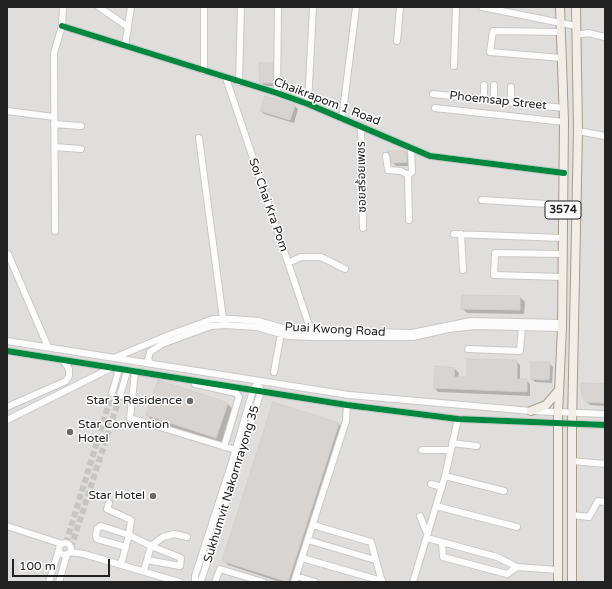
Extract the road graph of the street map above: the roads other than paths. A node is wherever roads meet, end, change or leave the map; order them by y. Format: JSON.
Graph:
{"nodes":[{"id":1,"x":63,"y":7,"type":"edge"},
{"id":2,"x":99,"y":7,"type":"edge"},
{"id":3,"x":131,"y":7,"type":"edge"},
{"id":4,"x":204,"y":7,"type":"edge"},
{"id":5,"x":241,"y":7,"type":"edge"},
{"id":6,"x":278,"y":7,"type":"edge"},
{"id":7,"x":313,"y":7,"type":"edge"},
{"id":8,"x":356,"y":7,"type":"edge"},
{"id":9,"x":400,"y":7,"type":"edge"},
{"id":10,"x":456,"y":7,"type":"edge"},
{"id":11,"x":482,"y":7,"type":"edge"},
{"id":12,"x":560,"y":7,"type":"edge"},
{"id":13,"x":576,"y":7,"type":"edge"},
{"id":14,"x":560,"y":23,"type":"junction"},
{"id":15,"x":62,"y":26,"type":"junction"},
{"id":16,"x":576,"y":26,"type":"junction"},
{"id":17,"x":128,"y":28,"type":"junction"},
{"id":18,"x":561,"y":32,"type":"junction"},
{"id":19,"x":576,"y":35,"type":"junction"},
{"id":20,"x":605,"y":37,"type":"edge"},
{"id":21,"x":397,"y":41,"type":"dead end"},
{"id":22,"x":125,"y":46,"type":"junction"},
{"id":23,"x":562,"y":58,"type":"junction"},
{"id":24,"x":454,"y":66,"type":"dead end"},
{"id":25,"x":204,"y":71,"type":"junction"},
{"id":26,"x":226,"y":78,"type":"junction"},
{"id":27,"x":239,"y":82,"type":"junction"},
{"id":28,"x":484,"y":85,"type":"dead end"},
{"id":29,"x":494,"y":85,"type":"dead end"},
{"id":30,"x":512,"y":88,"type":"dead end"},
{"id":31,"x":276,"y":93,"type":"junction"},
{"id":32,"x":433,"y":94,"type":"dead end"},
{"id":33,"x":463,"y":97,"type":"junction"},
{"id":34,"x":484,"y":99,"type":"junction"},
{"id":35,"x":494,"y":100,"type":"junction"},
{"id":36,"x":511,"y":102,"type":"junction"},
{"id":37,"x":308,"y":104,"type":"junction"},
{"id":38,"x":435,"y":108,"type":"dead end"},
{"id":39,"x":564,"y":108,"type":"junction"},
{"id":40,"x":7,"y":111,"type":"edge"},
{"id":41,"x":462,"y":111,"type":"junction"},
{"id":42,"x":54,"y":117,"type":"junction"},
{"id":43,"x":342,"y":119,"type":"junction"},
{"id":44,"x":564,"y":122,"type":"junction"},
{"id":45,"x":54,"y":124,"type":"junction"},
{"id":46,"x":81,"y":126,"type":"dead end"},
{"id":47,"x":361,"y":127,"type":"junction"},
{"id":48,"x":578,"y":131,"type":"junction"},
{"id":49,"x":605,"y":136,"type":"edge"},
{"id":50,"x":199,"y":138,"type":"dead end"},
{"id":51,"x":54,"y":147,"type":"junction"},
{"id":52,"x":81,"y":148,"type":"dead end"},
{"id":53,"x":411,"y":148,"type":"junction"},
{"id":54,"x":386,"y":156,"type":"dead end"},
{"id":55,"x":564,"y":173,"type":"junction"},
{"id":56,"x":408,"y":175,"type":"junction"},
{"id":57,"x":482,"y":200,"type":"dead end"},
{"id":58,"x":563,"y":205,"type":"junction"},
{"id":59,"x":409,"y":220,"type":"dead end"},
{"id":60,"x":363,"y":228,"type":"dead end"},
{"id":61,"x":54,"y":231,"type":"dead end"},
{"id":62,"x":454,"y":234,"type":"dead end"},
{"id":63,"x":461,"y":234,"type":"junction"},
{"id":64,"x":563,"y":238,"type":"junction"},
{"id":65,"x":8,"y":254,"type":"edge"},
{"id":66,"x":563,"y":254,"type":"junction"},
{"id":67,"x":288,"y":263,"type":"junction"},
{"id":68,"x":345,"y":269,"type":"dead end"},
{"id":69,"x":463,"y":270,"type":"dead end"},
{"id":70,"x":563,"y":277,"type":"junction"},
{"id":71,"x":223,"y":319,"type":"junction"},
{"id":72,"x":522,"y":326,"type":"junction"},
{"id":73,"x":562,"y":326,"type":"junction"},
{"id":74,"x":311,"y":331,"type":"junction"},
{"id":75,"x":281,"y":333,"type":"junction"},
{"id":76,"x":158,"y":339,"type":"junction"},
{"id":77,"x":7,"y":341,"type":"edge"},
{"id":78,"x":48,"y":347,"type":"junction"},
{"id":79,"x":155,"y":349,"type":"junction"},
{"id":80,"x":468,"y":349,"type":"dead end"},
{"id":81,"x":7,"y":351,"type":"edge"},
{"id":82,"x":114,"y":358,"type":"junction"},
{"id":83,"x":63,"y":360,"type":"junction"},
{"id":84,"x":151,"y":364,"type":"junction"},
{"id":85,"x":111,"y":368,"type":"junction"},
{"id":86,"x":119,"y":369,"type":"junction"},
{"id":87,"x":127,"y":371,"type":"junction"},
{"id":88,"x":135,"y":372,"type":"junction"},
{"id":89,"x":274,"y":372,"type":"dead end"},
{"id":90,"x":194,"y":381,"type":"junction"},
{"id":91,"x":259,"y":381,"type":"junction"},
{"id":92,"x":559,"y":389,"type":"junction"},
{"id":93,"x":253,"y":390,"type":"junction"},
{"id":94,"x":261,"y":391,"type":"junction"},
{"id":95,"x":112,"y":394,"type":"tunnel mouth"},
{"id":96,"x":120,"y":396,"type":"tunnel mouth"},
{"id":97,"x":347,"y":405,"type":"junction"},
{"id":98,"x":7,"y":408,"type":"edge"},
{"id":99,"x":531,"y":412,"type":"junction"},
{"id":100,"x":572,"y":412,"type":"junction"},
{"id":101,"x":558,"y":413,"type":"junction"},
{"id":102,"x":605,"y":414,"type":"edge"},
{"id":103,"x":458,"y":419,"type":"junction"},
{"id":104,"x":7,"y":420,"type":"edge"},
{"id":105,"x":558,"y":424,"type":"junction"},
{"id":106,"x":572,"y":424,"type":"junction"},
{"id":107,"x":605,"y":425,"type":"edge"},
{"id":108,"x":452,"y":443,"type":"junction"},
{"id":109,"x":477,"y":446,"type":"dead end"},
{"id":110,"x":224,"y":447,"type":"junction"},
{"id":111,"x":422,"y":450,"type":"dead end"},
{"id":112,"x":451,"y":450,"type":"junction"},
{"id":113,"x":239,"y":451,"type":"junction"},
{"id":114,"x":572,"y":461,"type":"junction"},
{"id":115,"x":605,"y":464,"type":"edge"},
{"id":116,"x":445,"y":476,"type":"junction"},
{"id":117,"x":431,"y":484,"type":"dead end"},
{"id":118,"x":442,"y":487,"type":"junction"},
{"id":119,"x":504,"y":491,"type":"dead end"},
{"id":120,"x":605,"y":502,"type":"edge"},
{"id":121,"x":109,"y":503,"type":"dead end"},
{"id":122,"x":436,"y":506,"type":"junction"},
{"id":123,"x":572,"y":515,"type":"junction"},
{"id":124,"x":420,"y":516,"type":"dead end"},
{"id":125,"x":313,"y":525,"type":"junction"},
{"id":126,"x":7,"y":526,"type":"edge"},
{"id":127,"x":517,"y":527,"type":"dead end"},
{"id":128,"x":129,"y":535,"type":"junction"},
{"id":129,"x":428,"y":535,"type":"junction"},
{"id":130,"x":187,"y":537,"type":"dead end"},
{"id":131,"x":308,"y":540,"type":"junction"},
{"id":132,"x":442,"y":543,"type":"junction"},
{"id":133,"x":60,"y":546,"type":"junction"},
{"id":134,"x":151,"y":546,"type":"junction"},
{"id":135,"x":126,"y":547,"type":"junction"},
{"id":136,"x":69,"y":553,"type":"junction"},
{"id":137,"x":302,"y":558,"type":"junction"},
{"id":138,"x":147,"y":560,"type":"junction"},
{"id":139,"x":375,"y":560,"type":"junction"},
{"id":140,"x":121,"y":564,"type":"junction"},
{"id":141,"x":517,"y":567,"type":"junction"},
{"id":142,"x":144,"y":570,"type":"junction"},
{"id":143,"x":558,"y":570,"type":"junction"},
{"id":144,"x":295,"y":579,"type":"edge"},
{"id":145,"x":382,"y":581,"type":"edge"},
{"id":146,"x":50,"y":582,"type":"edge"},
{"id":147,"x":59,"y":582,"type":"edge"},
{"id":148,"x":179,"y":582,"type":"edge"},
{"id":149,"x":195,"y":582,"type":"edge"},
{"id":150,"x":199,"y":582,"type":"edge"},
{"id":151,"x":215,"y":582,"type":"edge"},
{"id":152,"x":263,"y":582,"type":"edge"},
{"id":153,"x":316,"y":582,"type":"edge"},
{"id":154,"x":413,"y":582,"type":"edge"},
{"id":155,"x":558,"y":582,"type":"edge"},
{"id":156,"x":572,"y":582,"type":"edge"}],
"edges":[{"from":1,"to":15,"type":"street"},
{"from":2,"to":17,"type":"street"},
{"from":3,"to":17,"type":"street"},
{"from":4,"to":25,"type":"street"},
{"from":5,"to":27,"type":"street"},
{"from":6,"to":31,"type":"street"},
{"from":7,"to":37,"type":"street"},
{"from":8,"to":43,"type":"street"},
{"from":9,"to":21,"type":"street"},
{"from":10,"to":24,"type":"street"},
{"from":11,"to":14,"type":"street"},
{"from":12,"to":14,"type":"main road","number":"3574"},
{"from":13,"to":16,"type":"main road","number":"3574"},
{"from":14,"to":16,"type":"street"},
{"from":14,"to":18,"type":"main road","number":"3574"},
{"from":15,"to":22,"type":"street","name":"Chaikrapom 1 Road"},
{"from":15,"to":42,"type":"street"},
{"from":16,"to":19,"type":"main road","number":"3574"},
{"from":17,"to":22,"type":"street"},
{"from":18,"to":23,"type":"main road","number":"3574"},
{"from":18,"to":23,"type":"street"},
{"from":19,"to":20,"type":"street"},
{"from":19,"to":48,"type":"main road","number":"3574"},
{"from":22,"to":25,"type":"street","name":"Chaikrapom 1 Road"},
{"from":23,"to":39,"type":"main road","number":"3574"},
{"from":25,"to":26,"type":"street","name":"Chaikrapom 1 Road"},
{"from":26,"to":27,"type":"street","name":"Chaikrapom 1 Road"},
{"from":26,"to":67,"type":"street","name":"Soi Chai Kra Pom"},
{"from":27,"to":31,"type":"street","name":"Chaikrapom 1 Road"},
{"from":28,"to":34,"type":"street"},
{"from":29,"to":35,"type":"street"},
{"from":30,"to":36,"type":"street"},
{"from":31,"to":37,"type":"street","name":"Chaikrapom 1 Road"},
{"from":32,"to":33,"type":"street","name":"Phoemsap Street"},
{"from":33,"to":34,"type":"street","name":"Phoemsap Street"},
{"from":33,"to":41,"type":"street"},
{"from":34,"to":35,"type":"street","name":"Phoemsap Street"},
{"from":35,"to":36,"type":"street","name":"Phoemsap Street"},
{"from":36,"to":39,"type":"street","name":"Phoemsap Street"},
{"from":37,"to":43,"type":"street","name":"Chaikrapom 1 Road"},
{"from":38,"to":41,"type":"street"},
{"from":39,"to":44,"type":"main road","number":"3574"},
{"from":40,"to":42,"type":"street"},
{"from":41,"to":44,"type":"street"},
{"from":42,"to":45,"type":"street"},
{"from":43,"to":47,"type":"street","name":"Chaikrapom 1 Road"},
{"from":44,"to":55,"type":"main road","number":"3574"},
{"from":45,"to":46,"type":"street"},
{"from":45,"to":51,"type":"street"},
{"from":47,"to":53,"type":"street","name":"Chaikrapom 1 Road"},
{"from":47,"to":60,"type":"street","name":"ซอยสร้อยเพชร"},
{"from":48,"to":49,"type":"street"},
{"from":48,"to":100,"type":"main road","number":"3574"},
{"from":50,"to":71,"type":"street"},
{"from":51,"to":52,"type":"street"},
{"from":51,"to":61,"type":"street"},
{"from":53,"to":55,"type":"street","name":"Chaikrapom 1 Road"},
{"from":53,"to":56,"type":"street"},
{"from":54,"to":56,"type":"street"},
{"from":55,"to":58,"type":"main road","number":"3574"},
{"from":56,"to":59,"type":"street"},
{"from":57,"to":58,"type":"street"},
{"from":58,"to":64,"type":"main road","number":"3574"},
{"from":62,"to":63,"type":"street"},
{"from":63,"to":64,"type":"street"},
{"from":63,"to":69,"type":"street"},
{"from":64,"to":66,"type":"main road","number":"3574"},
{"from":65,"to":78,"type":"street"},
{"from":66,"to":70,"type":"main road","number":"3574"},
{"from":66,"to":70,"type":"street"},
{"from":67,"to":68,"type":"street"},
{"from":67,"to":74,"type":"street","name":"Soi Chai Kra Pom"},
{"from":70,"to":73,"type":"main road","number":"3574"},
{"from":71,"to":74,"type":"street","name":"Puai Kwong Road"},
{"from":71,"to":76,"type":"street","name":"Puai Kwong Road"},
{"from":72,"to":73,"type":"street","name":"Puai Kwong Road"},
{"from":72,"to":75,"type":"street","name":"Puai Kwong Road"},
{"from":72,"to":80,"type":"street"},
{"from":73,"to":74,"type":"street","name":"Puai Kwong Road"},
{"from":73,"to":92,"type":"main road","number":"3574"},
{"from":75,"to":79,"type":"street","name":"Puai Kwong Road"},
{"from":75,"to":89,"type":"street"},
{"from":76,"to":79,"type":"street"},
{"from":76,"to":82,"type":"street","name":"Puai Kwong Road"},
{"from":77,"to":78,"type":"street"},
{"from":78,"to":82,"type":"street"},
{"from":79,"to":84,"type":"street"},
{"from":81,"to":83,"type":"street"},
{"from":82,"to":84,"type":"street"},
{"from":83,"to":85,"type":"street"},
{"from":83,"to":98,"type":"street"},
{"from":84,"to":91,"type":"street"},
{"from":85,"to":86,"type":"street"},
{"from":85,"to":104,"type":"street"},
{"from":86,"to":87,"type":"street"},
{"from":86,"to":95,"type":"street"},
{"from":87,"to":88,"type":"street"},
{"from":87,"to":96,"type":"street"},
{"from":88,"to":90,"type":"street"},
{"from":88,"to":110,"type":"street"},
{"from":90,"to":93,"type":"street"},
{"from":90,"to":110,"type":"street"},
{"from":91,"to":93,"type":"street","name":"Sukhumvit Nakornrayong 35"},
{"from":91,"to":94,"type":"street","name":"Sukhumvit Nakornrayong 35"},
{"from":91,"to":99,"type":"street"},
{"from":92,"to":99,"type":"main road"},
{"from":92,"to":101,"type":"main road","number":"3574"},
{"from":93,"to":94,"type":"street"},
{"from":93,"to":113,"type":"street","name":"Sukhumvit Nakornrayong 35"},
{"from":94,"to":97,"type":"street"},
{"from":94,"to":113,"type":"street","name":"Sukhumvit Nakornrayong 35"},
{"from":97,"to":103,"type":"street"},
{"from":97,"to":125,"type":"street"},
{"from":99,"to":101,"type":"street"},
{"from":100,"to":101,"type":"street"},
{"from":100,"to":102,"type":"street"},
{"from":100,"to":106,"type":"main road","number":"3574"},
{"from":101,"to":105,"type":"main road","number":"3574"},
{"from":103,"to":105,"type":"street"},
{"from":103,"to":108,"type":"street"},
{"from":105,"to":106,"type":"street"},
{"from":105,"to":143,"type":"main road","number":"3574"},
{"from":106,"to":107,"type":"street"},
{"from":106,"to":114,"type":"main road","number":"3574"},
{"from":108,"to":109,"type":"street"},
{"from":108,"to":112,"type":"street"},
{"from":110,"to":113,"type":"street"},
{"from":111,"to":112,"type":"street"},
{"from":112,"to":116,"type":"street"},
{"from":113,"to":149,"type":"street","name":"Sukhumvit Nakornrayong 35"},
{"from":113,"to":150,"type":"street","name":"Sukhumvit Nakornrayong 35"},
{"from":114,"to":115,"type":"street"},
{"from":114,"to":123,"type":"main road","number":"3574"},
{"from":116,"to":118,"type":"street"},
{"from":116,"to":119,"type":"street"},
{"from":117,"to":118,"type":"street"},
{"from":118,"to":122,"type":"street"},
{"from":120,"to":123,"type":"street"},
{"from":121,"to":128,"type":"street"},
{"from":122,"to":127,"type":"street"},
{"from":122,"to":129,"type":"street"},
{"from":123,"to":156,"type":"main road","number":"3574"},
{"from":124,"to":129,"type":"street"},
{"from":125,"to":131,"type":"street"},
{"from":125,"to":139,"type":"street"},
{"from":126,"to":133,"type":"street"},
{"from":128,"to":134,"type":"street"},
{"from":128,"to":135,"type":"street"},
{"from":128,"to":135,"type":"street"},
{"from":129,"to":132,"type":"street"},
{"from":129,"to":154,"type":"street"},
{"from":130,"to":134,"type":"street"},
{"from":131,"to":137,"type":"street"},
{"from":131,"to":139,"type":"street"},
{"from":132,"to":141,"type":"street"},
{"from":132,"to":141,"type":"street"},
{"from":133,"to":136,"type":"street"},
{"from":133,"to":136,"type":"street"},
{"from":133,"to":146,"type":"street"},
{"from":134,"to":138,"type":"street"},
{"from":134,"to":138,"type":"street"},
{"from":135,"to":140,"type":"street"},
{"from":136,"to":140,"type":"street"},
{"from":136,"to":147,"type":"street"},
{"from":137,"to":144,"type":"street"},
{"from":137,"to":145,"type":"street"},
{"from":138,"to":142,"type":"street"},
{"from":139,"to":145,"type":"street"},
{"from":140,"to":142,"type":"street"},
{"from":141,"to":143,"type":"street"},
{"from":142,"to":148,"type":"street"},
{"from":143,"to":155,"type":"main road","number":"3574"},
{"from":144,"to":153,"type":"street"},
{"from":151,"to":152,"type":"street"}]}
